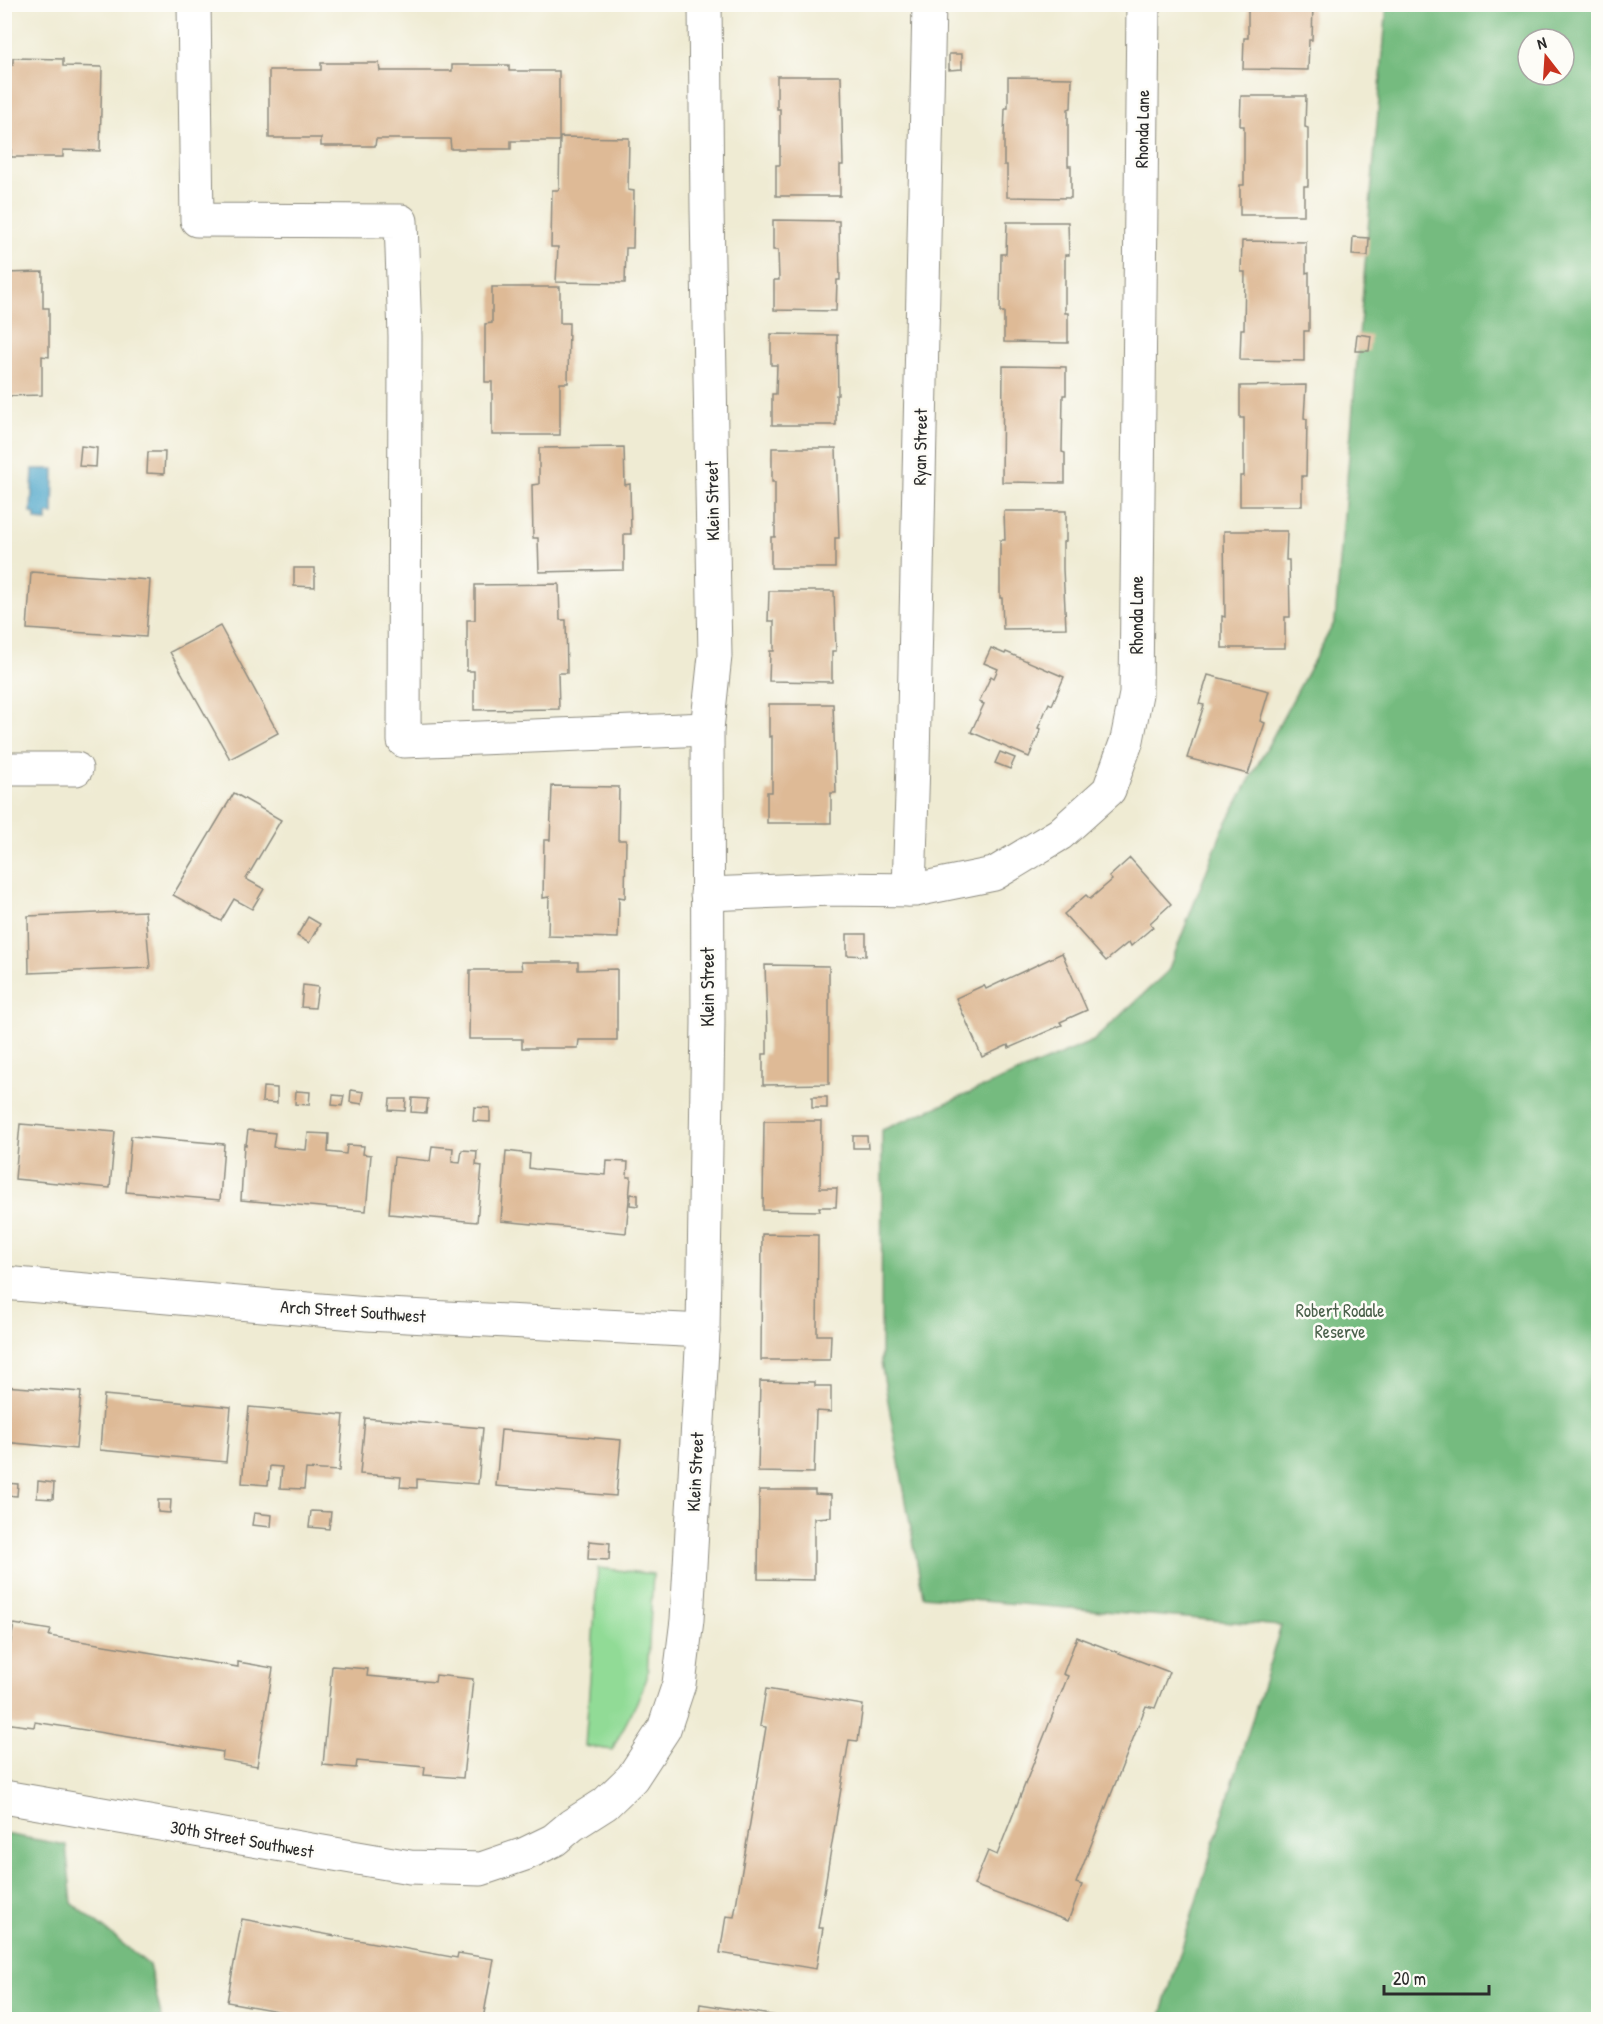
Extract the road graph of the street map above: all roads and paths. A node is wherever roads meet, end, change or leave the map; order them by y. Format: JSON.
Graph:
{"nodes":[{"id":1,"x":194,"y":4,"type":"edge"},
{"id":2,"x":705,"y":4,"type":"edge"},
{"id":3,"x":928,"y":4,"type":"edge"},
{"id":4,"x":1143,"y":4,"type":"edge"},
{"id":5,"x":707,"y":729,"type":"junction"},
{"id":6,"x":4,"y":769,"type":"edge"},
{"id":7,"x":76,"y":769,"type":"dead end"},
{"id":8,"x":909,"y":890,"type":"junction"},
{"id":9,"x":707,"y":894,"type":"junction"},
{"id":10,"x":4,"y":1282,"type":"edge"},
{"id":11,"x":703,"y":1331,"type":"junction"},
{"id":12,"x":4,"y":1797,"type":"edge"},
{"id":13,"x":481,"y":1869,"type":"joint"}],
"edges":[{"from":1,"to":5,"type":"street"},
{"from":2,"to":5,"type":"street","name":"Klein Street"},
{"from":3,"to":8,"type":"street","name":"Ryan Street"},
{"from":4,"to":8,"type":"street","name":"Rhonda Lane"},
{"from":5,"to":9,"type":"street","name":"Klein Street"},
{"from":6,"to":7,"type":"street"},
{"from":8,"to":9,"type":"street","name":"Rhonda Lane"},
{"from":9,"to":11,"type":"street","name":"Klein Street"},
{"from":10,"to":11,"type":"street","name":"Arch Street Southwest"},
{"from":11,"to":13,"type":"street","name":"Klein Street"},
{"from":12,"to":13,"type":"street","name":"30th Street Southwest"}]}
